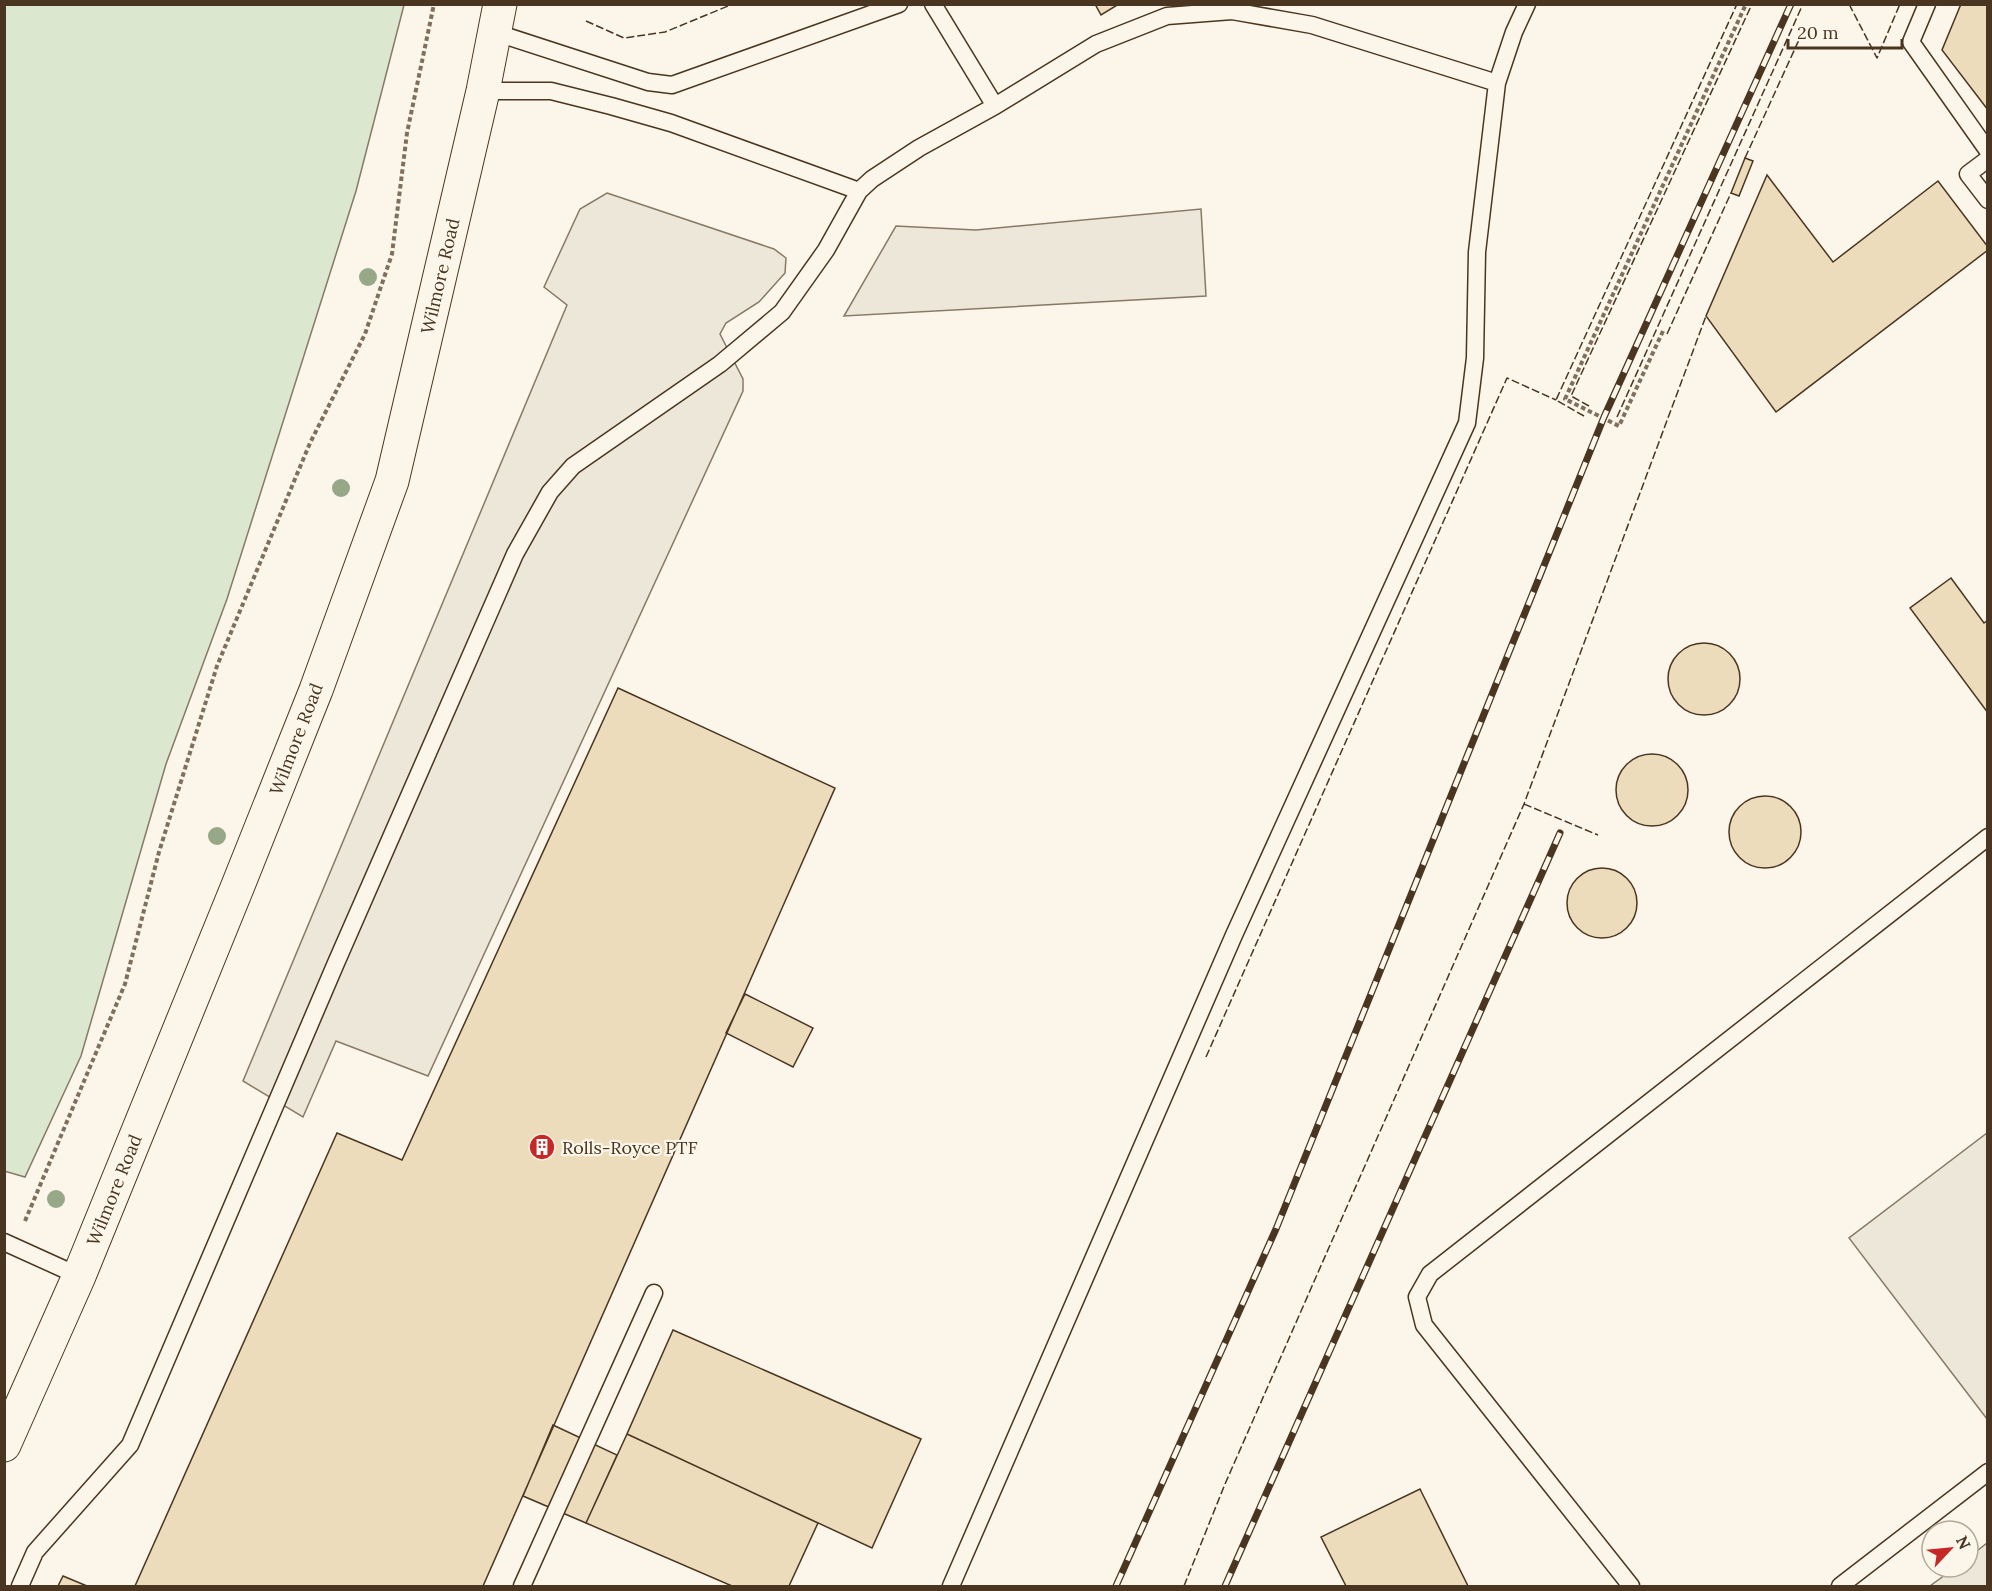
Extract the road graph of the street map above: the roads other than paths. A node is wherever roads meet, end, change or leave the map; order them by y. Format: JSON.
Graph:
{"nodes":[{"id":1,"x":899,"y":4,"type":"edge"},
{"id":2,"x":933,"y":4,"type":"edge"},
{"id":3,"x":1527,"y":4,"type":"edge"},
{"id":4,"x":1927,"y":4,"type":"edge"},
{"id":5,"x":497,"y":18,"type":"edge"},
{"id":6,"x":1497,"y":83,"type":"junction"},
{"id":7,"x":483,"y":90,"type":"junction"},
{"id":8,"x":995,"y":106,"type":"junction"},
{"id":9,"x":1988,"y":151,"type":"edge"},
{"id":10,"x":1988,"y":159,"type":"edge"},
{"id":11,"x":859,"y":191,"type":"junction"},
{"id":12,"x":1988,"y":200,"type":"edge"},
{"id":13,"x":1988,"y":837,"type":"edge"},
{"id":14,"x":10,"y":1244,"type":"edge"},
{"id":15,"x":79,"y":1276,"type":"junction"},
{"id":16,"x":654,"y":1293,"type":"dead end"},
{"id":17,"x":4,"y":1445,"type":"edge"},
{"id":18,"x":1988,"y":1472,"type":"edge"},
{"id":19,"x":20,"y":1587,"type":"edge"},
{"id":20,"x":522,"y":1587,"type":"edge"},
{"id":21,"x":951,"y":1587,"type":"edge"},
{"id":22,"x":1631,"y":1587,"type":"edge"},
{"id":23,"x":1840,"y":1587,"type":"edge"}],
"edges":[{"from":1,"to":5,"type":"lane"},
{"from":2,"to":8,"type":"lane"},
{"from":3,"to":6,"type":"lane"},
{"from":4,"to":9,"type":"lane"},
{"from":5,"to":7,"type":"street","name":"Wilmore Road"},
{"from":6,"to":8,"type":"lane"},
{"from":6,"to":21,"type":"lane"},
{"from":7,"to":11,"type":"lane"},
{"from":7,"to":15,"type":"street","name":"Wilmore Road"},
{"from":8,"to":11,"type":"lane"},
{"from":10,"to":12,"type":"lane"},
{"from":11,"to":19,"type":"lane"},
{"from":13,"to":22,"type":"lane"},
{"from":14,"to":15,"type":"lane"},
{"from":15,"to":17,"type":"street","name":"Wilmore Road"},
{"from":16,"to":20,"type":"lane"},
{"from":18,"to":23,"type":"lane"}]}
